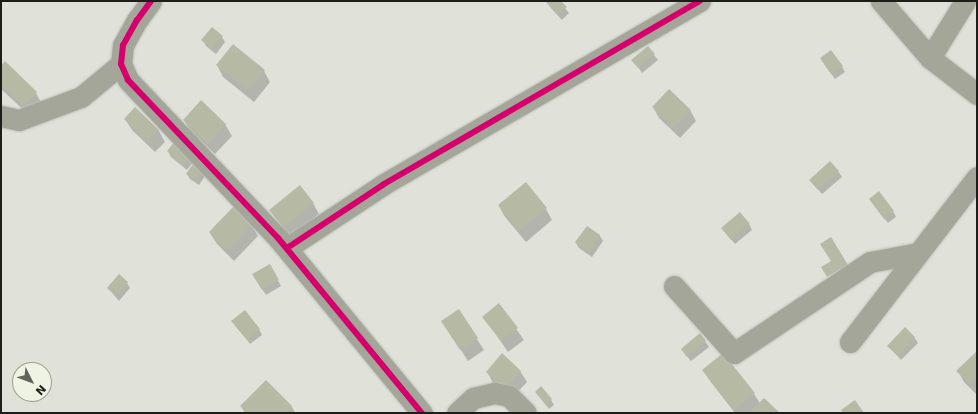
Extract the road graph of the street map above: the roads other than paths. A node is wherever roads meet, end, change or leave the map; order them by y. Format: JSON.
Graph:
{"nodes":[{"id":1,"x":151,"y":1,"type":"edge"},
{"id":2,"x":700,"y":1,"type":"edge"},
{"id":3,"x":882,"y":1,"type":"edge"},
{"id":4,"x":965,"y":1,"type":"edge"},
{"id":5,"x":930,"y":58,"type":"junction"},
{"id":6,"x":121,"y":64,"type":"junction"},
{"id":7,"x":977,"y":94,"type":"edge"},
{"id":8,"x":1,"y":116,"type":"edge"},
{"id":9,"x":977,"y":176,"type":"edge"},
{"id":10,"x":287,"y":248,"type":"junction"},
{"id":11,"x":918,"y":253,"type":"junction"},
{"id":12,"x":674,"y":286,"type":"dead end"},
{"id":13,"x":850,"y":342,"type":"dead end"},
{"id":14,"x":422,"y":413,"type":"edge"},
{"id":15,"x":457,"y":413,"type":"edge"},
{"id":16,"x":526,"y":413,"type":"edge"}],
"edges":[{"from":1,"to":6,"type":"street"},
{"from":2,"to":10,"type":"street"},
{"from":3,"to":5,"type":"street"},
{"from":4,"to":5,"type":"street"},
{"from":5,"to":7,"type":"street"},
{"from":6,"to":8,"type":"street"},
{"from":6,"to":10,"type":"street"},
{"from":9,"to":11,"type":"street"},
{"from":10,"to":14,"type":"street"},
{"from":11,"to":12,"type":"street"},
{"from":11,"to":13,"type":"street"},
{"from":15,"to":16,"type":"street"}]}
